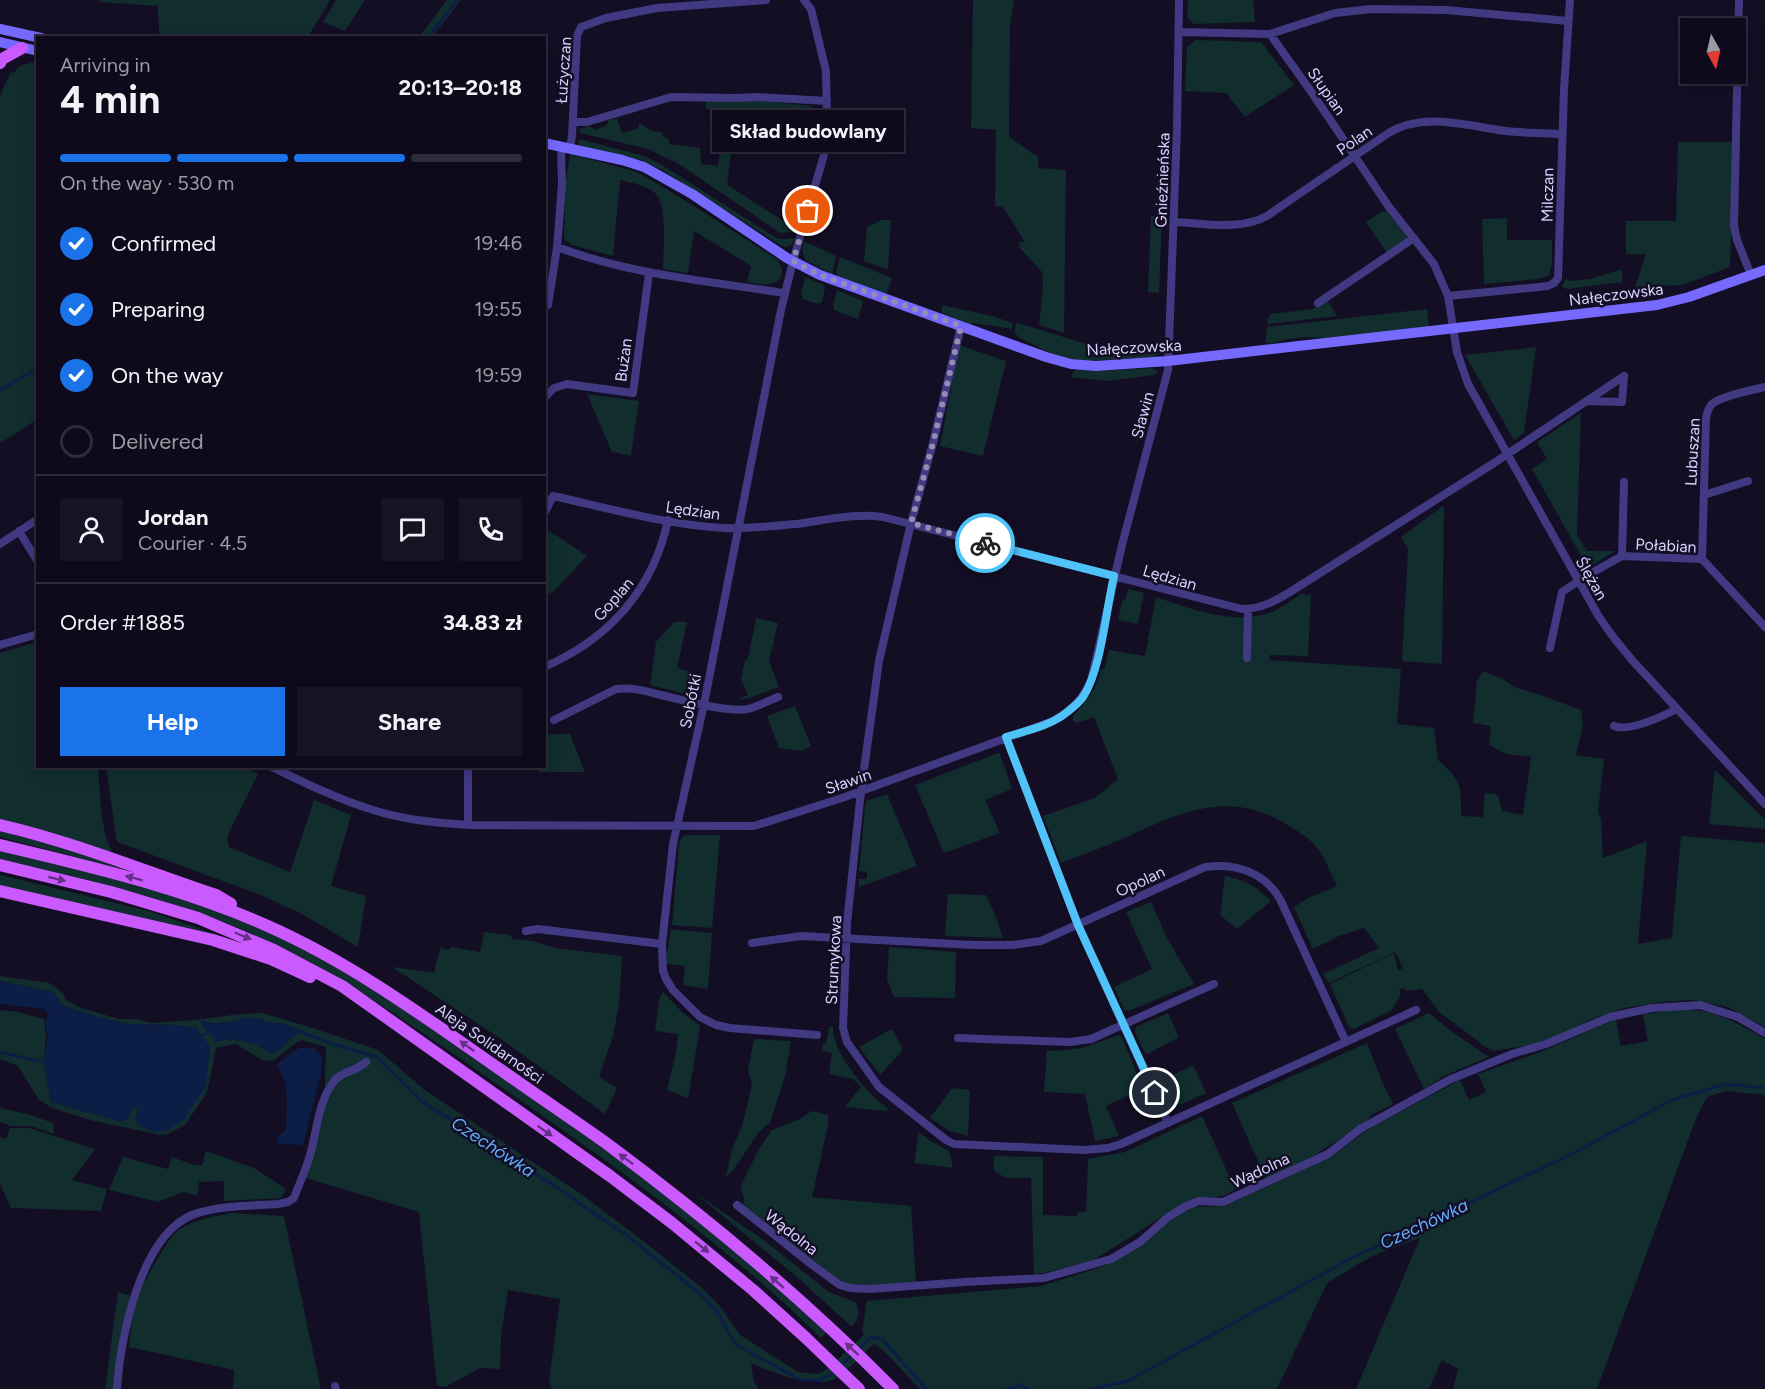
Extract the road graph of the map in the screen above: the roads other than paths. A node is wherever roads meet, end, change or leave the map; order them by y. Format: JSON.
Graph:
{"nodes":[{"id":1,"x":766,"y":0,"type":"edge"},
{"id":2,"x":804,"y":0,"type":"edge"},
{"id":3,"x":1179,"y":0,"type":"edge"},
{"id":4,"x":1570,"y":0,"type":"edge"},
{"id":5,"x":1739,"y":0,"type":"edge"},
{"id":6,"x":1568,"y":21,"type":"junction"},
{"id":7,"x":1,"y":32,"type":"edge"},
{"id":8,"x":1179,"y":32,"type":"junction"},
{"id":9,"x":1270,"y":34,"type":"junction"},
{"id":10,"x":36,"y":37,"type":"edge"},
{"id":11,"x":0,"y":43,"type":"edge"},
{"id":12,"x":22,"y":48,"type":"junction"},
{"id":13,"x":36,"y":51,"type":"edge"},
{"id":14,"x":1,"y":61,"type":"edge"},
{"id":15,"x":827,"y":102,"type":"junction"},
{"id":16,"x":573,"y":122,"type":"junction"},
{"id":17,"x":1562,"y":134,"type":"junction"},
{"id":18,"x":546,"y":143,"type":"edge"},
{"id":19,"x":566,"y":148,"type":"junction"},
{"id":20,"x":1355,"y":156,"type":"junction"},
{"id":21,"x":1174,"y":222,"type":"junction"},
{"id":22,"x":1414,"y":238,"type":"junction"},
{"id":23,"x":557,"y":247,"type":"junction"},
{"id":24,"x":793,"y":261,"type":"junction"},
{"id":25,"x":1765,"y":270,"type":"edge"},
{"id":26,"x":649,"y":273,"type":"junction"},
{"id":27,"x":1751,"y":275,"type":"junction"},
{"id":28,"x":784,"y":293,"type":"junction"},
{"id":29,"x":1449,"y":296,"type":"junction"},
{"id":30,"x":1318,"y":303,"type":"dead end"},
{"id":31,"x":548,"y":305,"type":"dead end"},
{"id":32,"x":961,"y":326,"type":"junction"},
{"id":33,"x":1453,"y":329,"type":"junction"},
{"id":34,"x":1168,"y":361,"type":"junction"},
{"id":35,"x":1765,"y":387,"type":"edge"},
{"id":36,"x":546,"y":396,"type":"edge"},
{"id":37,"x":1587,"y":401,"type":"junction"},
{"id":38,"x":1507,"y":454,"type":"junction"},
{"id":39,"x":1748,"y":481,"type":"dead end"},
{"id":40,"x":1624,"y":482,"type":"dead end"},
{"id":41,"x":1704,"y":495,"type":"junction"},
{"id":42,"x":546,"y":510,"type":"edge"},
{"id":43,"x":36,"y":520,"type":"edge"},
{"id":44,"x":668,"y":520,"type":"junction"},
{"id":45,"x":911,"y":523,"type":"junction"},
{"id":46,"x":737,"y":528,"type":"junction"},
{"id":47,"x":19,"y":531,"type":"junction"},
{"id":48,"x":0,"y":544,"type":"edge"},
{"id":49,"x":1622,"y":556,"type":"junction"},
{"id":50,"x":36,"y":559,"type":"edge"},
{"id":51,"x":1702,"y":559,"type":"junction"},
{"id":52,"x":1114,"y":576,"type":"junction"},
{"id":53,"x":1578,"y":581,"type":"junction"},
{"id":54,"x":1248,"y":609,"type":"junction"},
{"id":55,"x":1765,"y":627,"type":"edge"},
{"id":56,"x":36,"y":635,"type":"edge"},
{"id":57,"x":0,"y":645,"type":"edge"},
{"id":58,"x":1550,"y":648,"type":"dead end"},
{"id":59,"x":1247,"y":658,"type":"dead end"},
{"id":60,"x":546,"y":666,"type":"edge"},
{"id":61,"x":778,"y":697,"type":"dead end"},
{"id":62,"x":704,"y":704,"type":"junction"},
{"id":63,"x":1677,"y":709,"type":"junction"},
{"id":64,"x":554,"y":720,"type":"dead end"},
{"id":65,"x":1614,"y":726,"type":"dead end"},
{"id":66,"x":1006,"y":737,"type":"junction"},
{"id":67,"x":274,"y":768,"type":"edge"},
{"id":68,"x":468,"y":768,"type":"edge"},
{"id":69,"x":861,"y":791,"type":"junction"},
{"id":70,"x":1765,"y":804,"type":"edge"},
{"id":71,"x":0,"y":825,"type":"edge"},
{"id":72,"x":468,"y":825,"type":"junction"},
{"id":73,"x":677,"y":827,"type":"junction"},
{"id":74,"x":0,"y":845,"type":"edge"},
{"id":75,"x":0,"y":865,"type":"edge"},
{"id":76,"x":0,"y":891,"type":"edge"},
{"id":77,"x":1078,"y":925,"type":"junction"},
{"id":78,"x":268,"y":926,"type":"junction"},
{"id":79,"x":526,"y":931,"type":"dead end"},
{"id":80,"x":846,"y":938,"type":"junction"},
{"id":81,"x":752,"y":943,"type":"dead end"},
{"id":82,"x":662,"y":944,"type":"junction"},
{"id":83,"x":1214,"y":984,"type":"dead end"},
{"id":84,"x":1416,"y":1010,"type":"dead end"},
{"id":85,"x":1123,"y":1024,"type":"junction"},
{"id":86,"x":405,"y":1031,"type":"junction"},
{"id":87,"x":1765,"y":1033,"type":"edge"},
{"id":88,"x":817,"y":1035,"type":"dead end"},
{"id":89,"x":958,"y":1038,"type":"dead end"},
{"id":90,"x":1346,"y":1042,"type":"junction"},
{"id":91,"x":366,"y":1062,"type":"dead end"},
{"id":92,"x":1167,"y":1123,"type":"junction"},
{"id":93,"x":736,"y":1206,"type":"dead end"},
{"id":94,"x":117,"y":1389,"type":"edge"},
{"id":95,"x":860,"y":1389,"type":"edge"},
{"id":96,"x":893,"y":1389,"type":"edge"}],
"edges":[{"from":1,"to":16,"type":"street","name":"Łużyczan"},
{"from":2,"to":15,"type":"street","name":"Sobótki"},
{"from":3,"to":8,"type":"street","name":"Gnieźnieńska"},
{"from":4,"to":6,"type":"street","name":"Milczan"},
{"from":5,"to":27,"type":"street"},
{"from":6,"to":9,"type":"street"},
{"from":6,"to":17,"type":"street","name":"Milczan"},
{"from":7,"to":10,"type":"main road"},
{"from":8,"to":9,"type":"street"},
{"from":8,"to":21,"type":"street","name":"Gnieźnieńska"},
{"from":9,"to":20,"type":"street","name":"Słupian"},
{"from":11,"to":12,"type":"main road"},
{"from":11,"to":14,"type":"main road"},
{"from":12,"to":13,"type":"main road"},
{"from":12,"to":14,"type":"main road"},
{"from":15,"to":16,"type":"street","name":"Łużyczan"},
{"from":15,"to":24,"type":"street","name":"Sobótki"},
{"from":16,"to":19,"type":"street","name":"Łużyczan"},
{"from":17,"to":20,"type":"street","name":"Polan"},
{"from":17,"to":29,"type":"street","name":"Milczan"},
{"from":18,"to":19,"type":"main road","name":"Nałęczowska"},
{"from":19,"to":23,"type":"street","name":"Łużyczan"},
{"from":19,"to":24,"type":"main road","name":"Nałęczowska"},
{"from":20,"to":21,"type":"street","name":"Polan"},
{"from":20,"to":22,"type":"street","name":"Słupian"},
{"from":21,"to":34,"type":"street","name":"Gnieźnieńska"},
{"from":22,"to":29,"type":"street","name":"Słupian"},
{"from":22,"to":30,"type":"street"},
{"from":23,"to":26,"type":"street"},
{"from":23,"to":31,"type":"street","name":"Łużyczan"},
{"from":24,"to":28,"type":"street","name":"Sobótki"},
{"from":24,"to":32,"type":"main road","name":"Nałęczowska"},
{"from":25,"to":27,"type":"main road","name":"Nałęczowska"},
{"from":26,"to":28,"type":"street"},
{"from":26,"to":36,"type":"street","name":"Bużan"},
{"from":27,"to":33,"type":"main road","name":"Nałęczowska"},
{"from":28,"to":46,"type":"street","name":"Sobótki"},
{"from":29,"to":33,"type":"street","name":"Słupian"},
{"from":32,"to":34,"type":"main road","name":"Nałęczowska"},
{"from":32,"to":45,"type":"street","name":"Strumykowa"},
{"from":33,"to":34,"type":"main road","name":"Nałęczowska"},
{"from":33,"to":38,"type":"street","name":"Ślężan"},
{"from":34,"to":52,"type":"street","name":"Sławin"},
{"from":35,"to":41,"type":"street","name":"Lubuszan"},
{"from":37,"to":37,"type":"street","name":"Lędzian"},
{"from":37,"to":38,"type":"street","name":"Lędzian"},
{"from":38,"to":53,"type":"street","name":"Ślężan"},
{"from":38,"to":54,"type":"street","name":"Lędzian"},
{"from":39,"to":41,"type":"street"},
{"from":40,"to":49,"type":"street"},
{"from":41,"to":51,"type":"street","name":"Lubuszan"},
{"from":42,"to":44,"type":"street","name":"Lędzian"},
{"from":43,"to":47,"type":"street"},
{"from":44,"to":46,"type":"street","name":"Lędzian"},
{"from":44,"to":60,"type":"street","name":"Goplan"},
{"from":45,"to":46,"type":"street","name":"Lędzian"},
{"from":45,"to":52,"type":"street","name":"Lędzian"},
{"from":45,"to":69,"type":"street","name":"Strumykowa"},
{"from":46,"to":62,"type":"street","name":"Sobótki"},
{"from":47,"to":48,"type":"street"},
{"from":47,"to":50,"type":"street"},
{"from":49,"to":51,"type":"street","name":"Połabian"},
{"from":49,"to":53,"type":"street","name":"Połabian"},
{"from":51,"to":55,"type":"street","name":"Połabian"},
{"from":52,"to":54,"type":"street","name":"Lędzian"},
{"from":52,"to":66,"type":"street","name":"Sławin"},
{"from":53,"to":58,"type":"street","name":"Połabian"},
{"from":53,"to":63,"type":"street","name":"Ślężan"},
{"from":54,"to":59,"type":"street"},
{"from":56,"to":57,"type":"street"},
{"from":61,"to":62,"type":"street"},
{"from":62,"to":64,"type":"street"},
{"from":62,"to":73,"type":"street","name":"Sobótki"},
{"from":63,"to":65,"type":"street"},
{"from":63,"to":70,"type":"street","name":"Ślężan"},
{"from":66,"to":69,"type":"street","name":"Sławin"},
{"from":66,"to":77,"type":"street"},
{"from":67,"to":72,"type":"street","name":"Sławin"},
{"from":68,"to":72,"type":"street"},
{"from":69,"to":73,"type":"street","name":"Sławin"},
{"from":69,"to":80,"type":"street","name":"Strumykowa"},
{"from":71,"to":78,"type":"main road"},
{"from":72,"to":73,"type":"street","name":"Sławin"},
{"from":73,"to":82,"type":"street","name":"Sobótki"},
{"from":78,"to":74,"type":"main road","name":"Aleja Solidarności","one_way":true},
{"from":75,"to":86,"type":"main road","one_way":true},
{"from":76,"to":86,"type":"main road"},
{"from":77,"to":80,"type":"street","name":"Opolan"},
{"from":77,"to":85,"type":"street"},
{"from":77,"to":90,"type":"street","name":"Opolan"},
{"from":96,"to":78,"type":"main road","name":"Aleja Solidarności","one_way":true},
{"from":79,"to":82,"type":"street"},
{"from":80,"to":81,"type":"street","name":"Opolan"},
{"from":80,"to":92,"type":"street","name":"Strumykowa"},
{"from":82,"to":88,"type":"street","name":"Sobótki"},
{"from":83,"to":85,"type":"street"},
{"from":84,"to":90,"type":"street","name":"Strumykowa"},
{"from":85,"to":89,"type":"street"},
{"from":85,"to":92,"type":"street"},
{"from":86,"to":95,"type":"main road","one_way":true},
{"from":87,"to":93,"type":"street","name":"Wądolna"},
{"from":90,"to":92,"type":"street","name":"Strumykowa"},
{"from":91,"to":94,"type":"street"}]}
